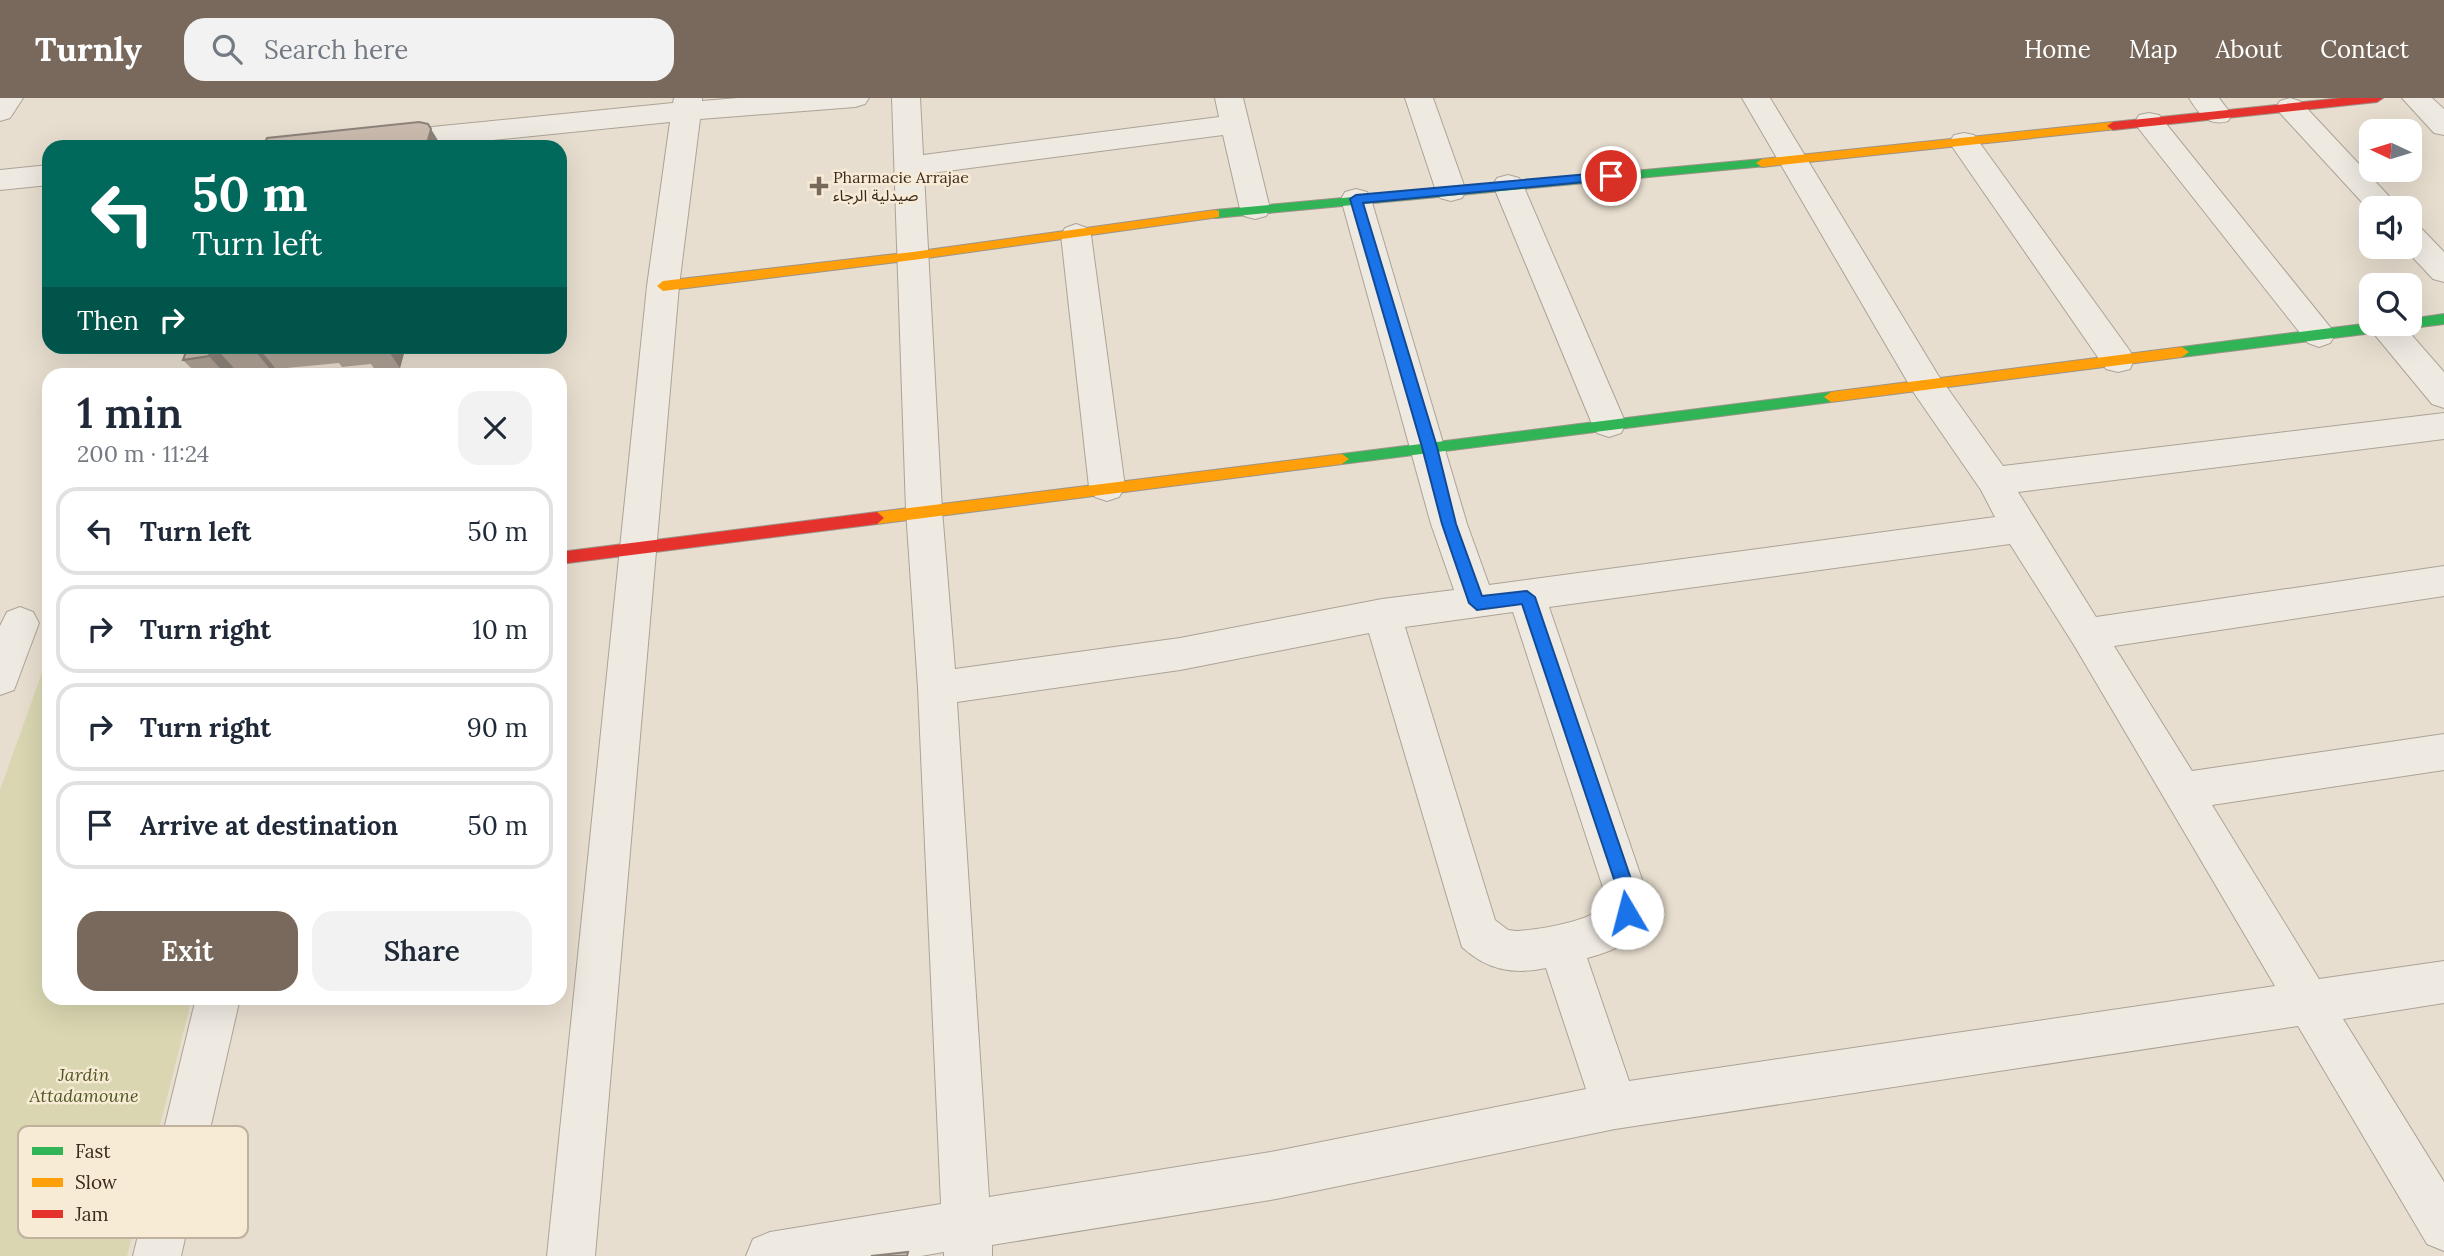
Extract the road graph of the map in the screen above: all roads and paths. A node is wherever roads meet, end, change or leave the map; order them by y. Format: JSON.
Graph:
{"nodes":[{"id":1,"x":9,"y":98,"type":"edge"},
{"id":2,"x":855,"y":98,"type":"edge"},
{"id":3,"x":906,"y":98,"type":"edge"},
{"id":4,"x":1419,"y":98,"type":"edge"},
{"id":5,"x":1756,"y":98,"type":"edge"},
{"id":6,"x":2377,"y":98,"type":"edge"},
{"id":7,"x":2416,"y":98,"type":"edge"},
{"id":8,"x":688,"y":105,"type":"edge"},
{"id":9,"x":2211,"y":106,"type":"edge"},
{"id":10,"x":2290,"y":107,"type":"junction"},
{"id":11,"x":1232,"y":111,"type":"edge"},
{"id":12,"x":0,"y":112,"type":"edge"},
{"id":13,"x":2149,"y":122,"type":"junction"},
{"id":14,"x":2444,"y":126,"type":"edge"},
{"id":15,"x":390,"y":140,"type":"edge"},
{"id":16,"x":1964,"y":142,"type":"junction"},
{"id":17,"x":1791,"y":160,"type":"junction"},
{"id":18,"x":909,"y":166,"type":"junction"},
{"id":19,"x":42,"y":176,"type":"edge"},
{"id":20,"x":0,"y":180,"type":"edge"},
{"id":21,"x":1508,"y":186,"type":"junction"},
{"id":22,"x":1451,"y":191,"type":"junction"},
{"id":23,"x":2374,"y":196,"type":"edge"},
{"id":24,"x":1356,"y":199,"type":"junction"},
{"id":25,"x":1255,"y":209,"type":"junction"},
{"id":26,"x":1076,"y":235,"type":"junction"},
{"id":27,"x":2422,"y":248,"type":"edge"},
{"id":28,"x":913,"y":256,"type":"junction"},
{"id":29,"x":2444,"y":271,"type":"edge"},
{"id":30,"x":663,"y":286,"type":"junction"},
{"id":31,"x":2444,"y":319,"type":"edge"},
{"id":32,"x":2422,"y":322,"type":"edge"},
{"id":33,"x":2359,"y":330,"type":"edge"},
{"id":34,"x":2319,"y":335,"type":"junction"},
{"id":35,"x":2394,"y":336,"type":"edge"},
{"id":36,"x":2118,"y":360,"type":"junction"},
{"id":37,"x":1926,"y":384,"type":"junction"},
{"id":38,"x":2444,"y":396,"type":"edge"},
{"id":39,"x":1609,"y":424,"type":"junction"},
{"id":40,"x":2444,"y":426,"type":"edge"},
{"id":41,"x":1429,"y":447,"type":"junction"},
{"id":42,"x":1994,"y":481,"type":"junction"},
{"id":43,"x":1107,"y":487,"type":"junction"},
{"id":44,"x":924,"y":510,"type":"junction"},
{"id":45,"x":2019,"y":528,"type":"junction"},
{"id":46,"x":638,"y":549,"type":"junction"},
{"id":47,"x":567,"y":557,"type":"edge"},
{"id":48,"x":2444,"y":581,"type":"edge"},
{"id":49,"x":1527,"y":597,"type":"junction"},
{"id":50,"x":1477,"y":603,"type":"junction"},
{"id":51,"x":1382,"y":615,"type":"junction"},
{"id":52,"x":23,"y":623,"type":"edge"},
{"id":53,"x":2087,"y":634,"type":"junction"},
{"id":54,"x":0,"y":678,"type":"edge"},
{"id":55,"x":937,"y":688,"type":"junction"},
{"id":56,"x":2444,"y":752,"type":"edge"},
{"id":57,"x":2182,"y":791,"type":"junction"},
{"id":58,"x":1560,"y":944,"type":"junction"},
{"id":59,"x":2444,"y":982,"type":"edge"},
{"id":60,"x":2309,"y":1003,"type":"junction"},
{"id":61,"x":216,"y":1005,"type":"edge"},
{"id":62,"x":1615,"y":1106,"type":"junction"},
{"id":63,"x":188,"y":1126,"type":"edge"},
{"id":64,"x":2444,"y":1227,"type":"edge"},
{"id":65,"x":161,"y":1238,"type":"edge"},
{"id":66,"x":967,"y":1241,"type":"edge"},
{"id":67,"x":157,"y":1256,"type":"edge"},
{"id":68,"x":571,"y":1256,"type":"edge"},
{"id":69,"x":770,"y":1256,"type":"edge"}],
"edges":[{"from":1,"to":12,"type":"street"},
{"from":2,"to":8,"type":"street"},
{"from":3,"to":18,"type":"street"},
{"from":4,"to":22,"type":"street"},
{"from":5,"to":17,"type":"street"},
{"from":6,"to":10,"type":"street"},
{"from":7,"to":14,"type":"street"},
{"from":8,"to":15,"type":"street"},
{"from":8,"to":30,"type":"street"},
{"from":9,"to":10,"type":"street"},
{"from":9,"to":13,"type":"street"},
{"from":10,"to":23,"type":"street"},
{"from":11,"to":18,"type":"street"},
{"from":11,"to":25,"type":"street"},
{"from":13,"to":16,"type":"street"},
{"from":13,"to":34,"type":"street"},
{"from":16,"to":17,"type":"street"},
{"from":16,"to":36,"type":"street"},
{"from":17,"to":21,"type":"street"},
{"from":17,"to":37,"type":"street"},
{"from":18,"to":28,"type":"street"},
{"from":19,"to":20,"type":"street"},
{"from":21,"to":22,"type":"street"},
{"from":21,"to":39,"type":"street"},
{"from":22,"to":24,"type":"street"},
{"from":24,"to":25,"type":"street"},
{"from":24,"to":41,"type":"street"},
{"from":25,"to":26,"type":"street"},
{"from":26,"to":28,"type":"street"},
{"from":26,"to":43,"type":"street"},
{"from":27,"to":29,"type":"street"},
{"from":28,"to":30,"type":"street"},
{"from":28,"to":44,"type":"street"},
{"from":30,"to":46,"type":"street"},
{"from":31,"to":32,"type":"street"},
{"from":33,"to":34,"type":"street"},
{"from":34,"to":36,"type":"street"},
{"from":35,"to":38,"type":"street"},
{"from":36,"to":37,"type":"street"},
{"from":37,"to":39,"type":"street"},
{"from":37,"to":42,"type":"street"},
{"from":39,"to":41,"type":"street"},
{"from":40,"to":42,"type":"street"},
{"from":41,"to":43,"type":"street"},
{"from":41,"to":50,"type":"street"},
{"from":42,"to":45,"type":"street"},
{"from":43,"to":44,"type":"street"},
{"from":44,"to":46,"type":"street"},
{"from":44,"to":55,"type":"street"},
{"from":45,"to":49,"type":"street"},
{"from":45,"to":53,"type":"street"},
{"from":46,"to":47,"type":"street"},
{"from":46,"to":68,"type":"street"},
{"from":48,"to":53,"type":"street"},
{"from":49,"to":50,"type":"street"},
{"from":49,"to":58,"type":"street"},
{"from":50,"to":51,"type":"street"},
{"from":51,"to":55,"type":"street"},
{"from":51,"to":58,"type":"street"},
{"from":52,"to":54,"type":"street"},
{"from":53,"to":57,"type":"street"},
{"from":55,"to":66,"type":"street"},
{"from":56,"to":57,"type":"street"},
{"from":57,"to":60,"type":"street"},
{"from":58,"to":62,"type":"street"},
{"from":59,"to":60,"type":"street"},
{"from":60,"to":62,"type":"street"},
{"from":60,"to":64,"type":"street"},
{"from":61,"to":63,"type":"street"},
{"from":62,"to":66,"type":"street"},
{"from":65,"to":67,"type":"street"},
{"from":66,"to":69,"type":"street"}]}
